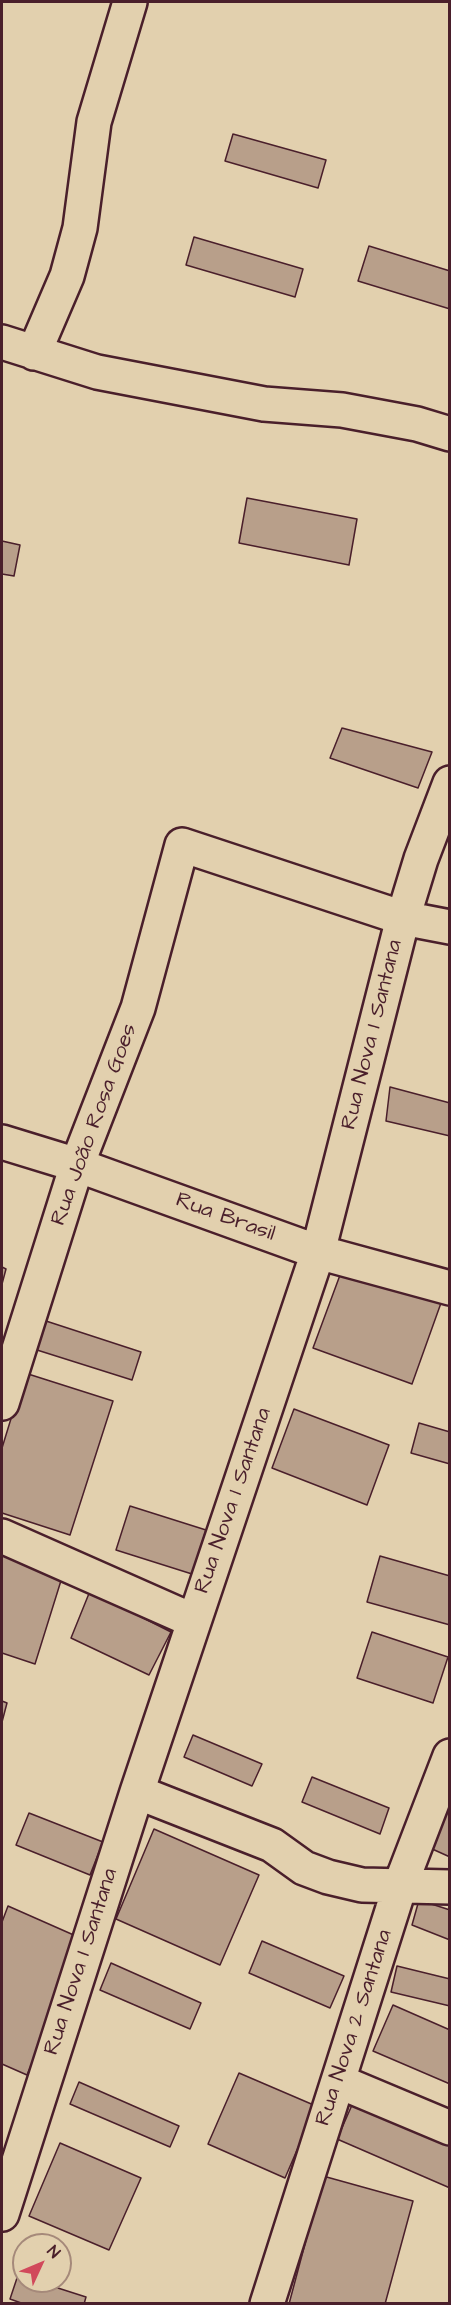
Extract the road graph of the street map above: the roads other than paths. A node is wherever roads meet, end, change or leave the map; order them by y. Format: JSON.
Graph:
{"nodes":[{"id":1,"x":130,"y":2,"type":"edge"},
{"id":2,"x":2,"y":342,"type":"edge"},
{"id":3,"x":34,"y":353,"type":"junction"},
{"id":4,"x":450,"y":434,"type":"edge"},
{"id":5,"x":450,"y":783,"type":"edge"},
{"id":6,"x":403,"y":918,"type":"junction"},
{"id":7,"x":450,"y":927,"type":"edge"},
{"id":8,"x":2,"y":1142,"type":"edge"},
{"id":9,"x":77,"y":1165,"type":"junction"},
{"id":10,"x":318,"y":1252,"type":"junction"},
{"id":11,"x":450,"y":1288,"type":"edge"},
{"id":12,"x":2,"y":1403,"type":"edge"},
{"id":13,"x":2,"y":1536,"type":"edge"},
{"id":14,"x":194,"y":1621,"type":"junction"},
{"id":15,"x":450,"y":1756,"type":"edge"},
{"id":16,"x":137,"y":1792,"type":"junction"},
{"id":17,"x":400,"y":1886,"type":"junction"},
{"id":18,"x":450,"y":1887,"type":"edge"},
{"id":19,"x":338,"y":2081,"type":"junction"},
{"id":20,"x":450,"y":2128,"type":"edge"},
{"id":21,"x":2,"y":2214,"type":"edge"},
{"id":22,"x":267,"y":2304,"type":"edge"}],
"edges":[{"from":1,"to":3,"type":"street"},
{"from":2,"to":3,"type":"street"},
{"from":3,"to":4,"type":"street"},
{"from":5,"to":6,"type":"street","name":"Rua Nova 1 Santana"},
{"from":6,"to":7,"type":"street"},
{"from":6,"to":9,"type":"street","name":"Rua João Rosa Goes"},
{"from":6,"to":10,"type":"street","name":"Rua Nova 1 Santana"},
{"from":8,"to":9,"type":"street","name":"Rua Brasil"},
{"from":9,"to":10,"type":"street","name":"Rua Brasil"},
{"from":9,"to":12,"type":"street","name":"Rua João Rosa Goes"},
{"from":10,"to":11,"type":"street","name":"Rua Brasil"},
{"from":10,"to":14,"type":"street","name":"Rua Nova 1 Santana"},
{"from":13,"to":14,"type":"street"},
{"from":14,"to":16,"type":"street","name":"Rua Nova 1 Santana"},
{"from":15,"to":17,"type":"street","name":"Rua Nova 2 Santana"},
{"from":16,"to":17,"type":"street"},
{"from":16,"to":21,"type":"street","name":"Rua Nova 1 Santana"},
{"from":17,"to":18,"type":"street"},
{"from":17,"to":19,"type":"street","name":"Rua Nova 2 Santana"},
{"from":19,"to":20,"type":"street"},
{"from":19,"to":22,"type":"street","name":"Rua Nova 2 Santana"}]}
